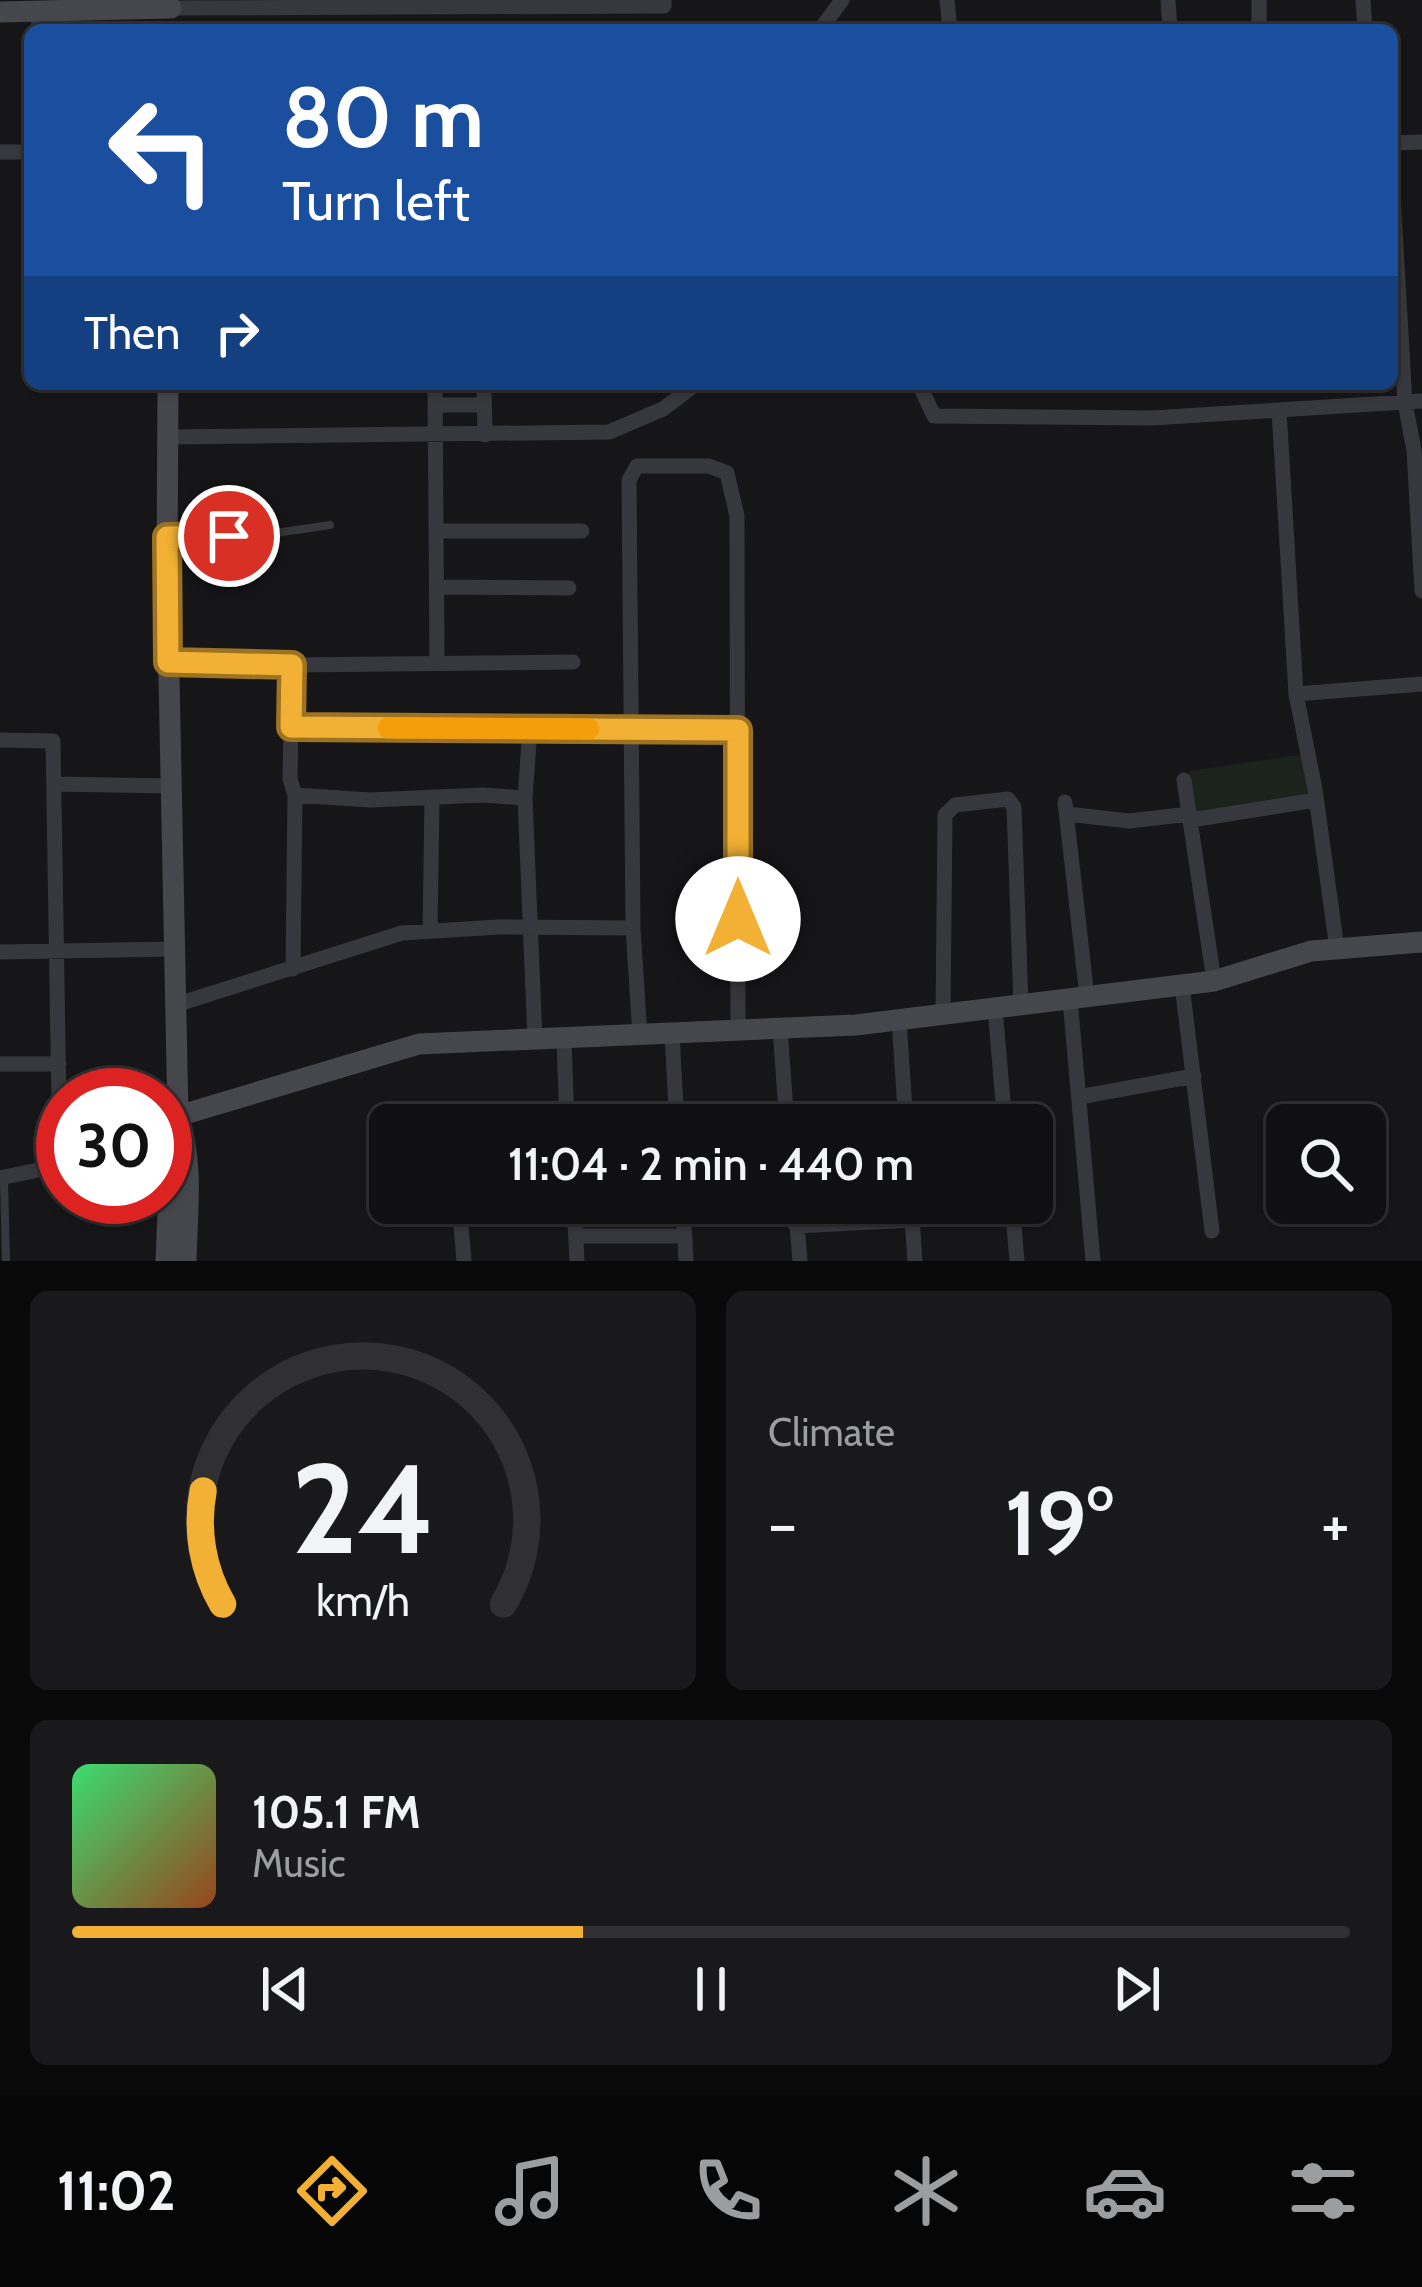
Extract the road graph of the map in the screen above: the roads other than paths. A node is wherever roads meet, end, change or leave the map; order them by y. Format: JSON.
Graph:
{"nodes":[{"id":1,"x":664,"y":0,"type":"edge"},
{"id":2,"x":0,"y":12,"type":"edge"},
{"id":3,"x":171,"y":13,"type":"edge"},
{"id":4,"x":39,"y":21,"type":"edge"},
{"id":5,"x":1398,"y":240,"type":"edge"},
{"id":6,"x":168,"y":390,"type":"edge"},
{"id":7,"x":435,"y":390,"type":"edge"},
{"id":8,"x":484,"y":390,"type":"edge"},
{"id":9,"x":688,"y":390,"type":"edge"},
{"id":10,"x":922,"y":390,"type":"edge"},
{"id":11,"x":1414,"y":402,"type":"edge"},
{"id":12,"x":436,"y":404,"type":"junction"},
{"id":13,"x":484,"y":405,"type":"junction"},
{"id":14,"x":1279,"y":410,"type":"junction"},
{"id":15,"x":485,"y":435,"type":"junction"},
{"id":16,"x":437,"y":436,"type":"junction"},
{"id":17,"x":168,"y":437,"type":"junction"},
{"id":18,"x":330,"y":526,"type":"dead end"},
{"id":19,"x":582,"y":531,"type":"dead end"},
{"id":20,"x":436,"y":532,"type":"junction"},
{"id":21,"x":167,"y":537,"type":"junction"},
{"id":22,"x":438,"y":587,"type":"junction"},
{"id":23,"x":569,"y":588,"type":"dead end"},
{"id":24,"x":1422,"y":591,"type":"edge"},
{"id":25,"x":437,"y":661,"type":"junction"},
{"id":26,"x":168,"y":662,"type":"junction"},
{"id":27,"x":574,"y":662,"type":"dead end"},
{"id":28,"x":292,"y":665,"type":"junction"},
{"id":29,"x":1422,"y":684,"type":"edge"},
{"id":30,"x":1296,"y":694,"type":"junction"},
{"id":31,"x":291,"y":727,"type":"junction"},
{"id":32,"x":530,"y":728,"type":"junction"},
{"id":33,"x":738,"y":730,"type":"junction"},
{"id":34,"x":634,"y":731,"type":"junction"},
{"id":35,"x":0,"y":740,"type":"edge"},
{"id":36,"x":1184,"y":780,"type":"dead end"},
{"id":37,"x":54,"y":784,"type":"junction"},
{"id":38,"x":171,"y":786,"type":"junction"},
{"id":39,"x":295,"y":796,"type":"junction"},
{"id":40,"x":525,"y":798,"type":"junction"},
{"id":41,"x":432,"y":800,"type":"junction"},
{"id":42,"x":1316,"y":800,"type":"junction"},
{"id":43,"x":1191,"y":817,"type":"junction"},
{"id":44,"x":532,"y":928,"type":"junction"},
{"id":45,"x":633,"y":928,"type":"junction"},
{"id":46,"x":430,"y":931,"type":"junction"},
{"id":47,"x":1422,"y":941,"type":"edge"},
{"id":48,"x":174,"y":949,"type":"junction"},
{"id":49,"x":1336,"y":949,"type":"junction"},
{"id":50,"x":58,"y":951,"type":"junction"},
{"id":51,"x":0,"y":952,"type":"edge"},
{"id":52,"x":293,"y":969,"type":"junction"},
{"id":53,"x":1214,"y":981,"type":"junction"},
{"id":54,"x":1182,"y":985,"type":"junction"},
{"id":55,"x":1079,"y":998,"type":"junction"},
{"id":56,"x":176,"y":1005,"type":"junction"},
{"id":57,"x":1022,"y":1005,"type":"junction"},
{"id":58,"x":995,"y":1008,"type":"junction"},
{"id":59,"x":943,"y":1015,"type":"junction"},
{"id":60,"x":899,"y":1020,"type":"junction"},
{"id":61,"x":781,"y":1029,"type":"junction"},
{"id":62,"x":738,"y":1031,"type":"junction"},
{"id":63,"x":672,"y":1035,"type":"junction"},
{"id":64,"x":640,"y":1036,"type":"junction"},
{"id":65,"x":564,"y":1039,"type":"junction"},
{"id":66,"x":535,"y":1040,"type":"junction"},
{"id":67,"x":0,"y":1064,"type":"edge"},
{"id":68,"x":59,"y":1064,"type":"junction"},
{"id":69,"x":59,"y":1068,"type":"edge"},
{"id":70,"x":173,"y":1068,"type":"edge"},
{"id":71,"x":1194,"y":1076,"type":"junction"},
{"id":72,"x":1079,"y":1097,"type":"junction"},
{"id":73,"x":566,"y":1104,"type":"edge"},
{"id":74,"x":676,"y":1104,"type":"edge"},
{"id":75,"x":786,"y":1104,"type":"edge"},
{"id":76,"x":905,"y":1104,"type":"edge"},
{"id":77,"x":1003,"y":1104,"type":"edge"},
{"id":78,"x":192,"y":1113,"type":"edge"},
{"id":79,"x":36,"y":1170,"type":"edge"},
{"id":80,"x":2,"y":1177,"type":"edge"},
{"id":81,"x":168,"y":1224,"type":"edge"},
{"id":82,"x":187,"y":1224,"type":"edge"},
{"id":83,"x":461,"y":1224,"type":"edge"},
{"id":84,"x":575,"y":1224,"type":"edge"},
{"id":85,"x":683,"y":1224,"type":"edge"},
{"id":86,"x":811,"y":1224,"type":"edge"},
{"id":87,"x":912,"y":1224,"type":"edge"},
{"id":88,"x":1014,"y":1224,"type":"edge"},
{"id":89,"x":796,"y":1226,"type":"joint"},
{"id":90,"x":1212,"y":1231,"type":"dead end"},
{"id":91,"x":576,"y":1236,"type":"junction"},
{"id":92,"x":683,"y":1236,"type":"junction"},
{"id":93,"x":7,"y":1261,"type":"edge"},
{"id":94,"x":166,"y":1261,"type":"edge"},
{"id":95,"x":186,"y":1261,"type":"edge"},
{"id":96,"x":464,"y":1261,"type":"edge"},
{"id":97,"x":578,"y":1261,"type":"edge"},
{"id":98,"x":686,"y":1261,"type":"edge"},
{"id":99,"x":800,"y":1261,"type":"edge"},
{"id":100,"x":915,"y":1261,"type":"edge"},
{"id":101,"x":1017,"y":1261,"type":"edge"},
{"id":102,"x":1093,"y":1261,"type":"edge"}],
"edges":[{"from":1,"to":3,"type":"street"},
{"from":2,"to":4,"type":"street"},
{"from":3,"to":4,"type":"street"},
{"from":5,"to":11,"type":"street"},
{"from":6,"to":17,"type":"street"},
{"from":7,"to":12,"type":"street"},
{"from":8,"to":13,"type":"street"},
{"from":9,"to":15,"type":"street"},
{"from":10,"to":14,"type":"street"},
{"from":11,"to":14,"type":"street"},
{"from":11,"to":24,"type":"street"},
{"from":12,"to":13,"type":"street"},
{"from":12,"to":16,"type":"street"},
{"from":13,"to":15,"type":"street"},
{"from":14,"to":30,"type":"street"},
{"from":15,"to":16,"type":"street"},
{"from":16,"to":17,"type":"street"},
{"from":16,"to":20,"type":"street"},
{"from":17,"to":21,"type":"street"},
{"from":18,"to":21,"type":"lane"},
{"from":19,"to":20,"type":"street"},
{"from":20,"to":22,"type":"street"},
{"from":21,"to":26,"type":"street"},
{"from":22,"to":23,"type":"street"},
{"from":22,"to":25,"type":"street"},
{"from":25,"to":27,"type":"street"},
{"from":25,"to":28,"type":"street"},
{"from":26,"to":28,"type":"street"},
{"from":26,"to":38,"type":"street"},
{"from":28,"to":31,"type":"street"},
{"from":29,"to":30,"type":"street"},
{"from":30,"to":42,"type":"street"},
{"from":31,"to":32,"type":"street"},
{"from":31,"to":39,"type":"street"},
{"from":32,"to":34,"type":"street"},
{"from":32,"to":40,"type":"street"},
{"from":33,"to":34,"type":"street"},
{"from":33,"to":34,"type":"street"},
{"from":33,"to":62,"type":"street"},
{"from":34,"to":45,"type":"street"},
{"from":35,"to":37,"type":"street"},
{"from":36,"to":43,"type":"street"},
{"from":37,"to":38,"type":"street"},
{"from":37,"to":50,"type":"street"},
{"from":38,"to":48,"type":"street"},
{"from":39,"to":41,"type":"street"},
{"from":39,"to":52,"type":"street"},
{"from":40,"to":41,"type":"street"},
{"from":40,"to":44,"type":"street"},
{"from":41,"to":46,"type":"street"},
{"from":42,"to":43,"type":"street"},
{"from":42,"to":49,"type":"street"},
{"from":43,"to":53,"type":"street"},
{"from":43,"to":55,"type":"street"},
{"from":44,"to":45,"type":"street"},
{"from":44,"to":46,"type":"street"},
{"from":44,"to":66,"type":"street"},
{"from":45,"to":64,"type":"street"},
{"from":46,"to":52,"type":"street"},
{"from":47,"to":49,"type":"street"},
{"from":48,"to":50,"type":"street"},
{"from":48,"to":56,"type":"street"},
{"from":49,"to":53,"type":"street"},
{"from":50,"to":51,"type":"street"},
{"from":50,"to":68,"type":"street"},
{"from":52,"to":56,"type":"street"},
{"from":53,"to":54,"type":"street"},
{"from":54,"to":55,"type":"street"},
{"from":54,"to":71,"type":"street"},
{"from":55,"to":57,"type":"street"},
{"from":55,"to":72,"type":"street"},
{"from":56,"to":70,"type":"street"},
{"from":57,"to":58,"type":"street"},
{"from":57,"to":59,"type":"street"},
{"from":58,"to":59,"type":"street"},
{"from":58,"to":77,"type":"street"},
{"from":59,"to":60,"type":"street"},
{"from":60,"to":61,"type":"street"},
{"from":60,"to":76,"type":"street"},
{"from":61,"to":62,"type":"street"},
{"from":61,"to":75,"type":"street"},
{"from":62,"to":63,"type":"street"},
{"from":63,"to":64,"type":"street"},
{"from":63,"to":74,"type":"street"},
{"from":64,"to":65,"type":"street"},
{"from":65,"to":66,"type":"street"},
{"from":65,"to":73,"type":"street"},
{"from":66,"to":78,"type":"street"},
{"from":67,"to":68,"type":"street"},
{"from":68,"to":69,"type":"street"},
{"from":71,"to":72,"type":"street"},
{"from":71,"to":90,"type":"street"},
{"from":72,"to":102,"type":"street"},
{"from":79,"to":80,"type":"street"},
{"from":80,"to":93,"type":"lane"},
{"from":81,"to":94,"type":"street"},
{"from":82,"to":95,"type":"street"},
{"from":83,"to":96,"type":"street"},
{"from":84,"to":91,"type":"street"},
{"from":85,"to":92,"type":"street"},
{"from":86,"to":89,"type":"street"},
{"from":87,"to":100,"type":"street"},
{"from":88,"to":101,"type":"street"},
{"from":89,"to":99,"type":"street"},
{"from":91,"to":92,"type":"street"},
{"from":91,"to":97,"type":"street"},
{"from":92,"to":98,"type":"street"}]}
